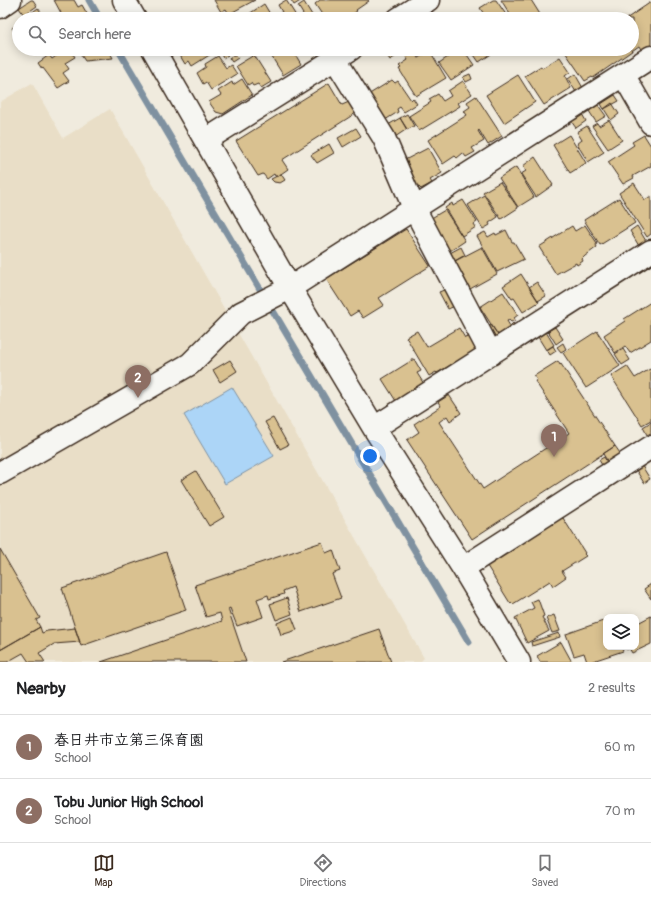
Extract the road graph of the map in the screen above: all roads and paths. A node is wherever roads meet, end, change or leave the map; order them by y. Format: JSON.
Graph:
{"nodes":[{"id":1,"x":10,"y":0,"type":"edge"},
{"id":2,"x":124,"y":0,"type":"edge"},
{"id":3,"x":428,"y":0,"type":"edge"},
{"id":4,"x":0,"y":7,"type":"edge"},
{"id":5,"x":131,"y":12,"type":"edge"},
{"id":6,"x":409,"y":12,"type":"edge"},
{"id":7,"x":157,"y":56,"type":"edge"},
{"id":8,"x":340,"y":56,"type":"edge"},
{"id":9,"x":344,"y":56,"type":"edge"},
{"id":10,"x":651,"y":57,"type":"edge"},
{"id":11,"x":624,"y":76,"type":"junction"},
{"id":12,"x":651,"y":124,"type":"edge"},
{"id":13,"x":206,"y":140,"type":"junction"},
{"id":14,"x":414,"y":208,"type":"junction"},
{"id":15,"x":651,"y":252,"type":"edge"},
{"id":16,"x":290,"y":288,"type":"junction"},
{"id":17,"x":491,"y":354,"type":"junction"},
{"id":18,"x":374,"y":428,"type":"junction"},
{"id":19,"x":651,"y":447,"type":"edge"},
{"id":20,"x":0,"y":473,"type":"edge"},
{"id":21,"x":463,"y":568,"type":"junction"},
{"id":22,"x":519,"y":662,"type":"edge"}],
"edges":[{"from":1,"to":4,"type":"street"},
{"from":2,"to":5,"type":"street"},
{"from":3,"to":6,"type":"street"},
{"from":7,"to":13,"type":"street"},
{"from":8,"to":13,"type":"street"},
{"from":9,"to":14,"type":"street"},
{"from":10,"to":11,"type":"street"},
{"from":11,"to":12,"type":"street"},
{"from":11,"to":14,"type":"street"},
{"from":13,"to":16,"type":"street"},
{"from":14,"to":16,"type":"street"},
{"from":14,"to":17,"type":"street"},
{"from":15,"to":17,"type":"street"},
{"from":16,"to":18,"type":"street"},
{"from":16,"to":20,"type":"street"},
{"from":17,"to":18,"type":"street"},
{"from":18,"to":21,"type":"street"},
{"from":19,"to":21,"type":"street"},
{"from":21,"to":22,"type":"street"}]}
